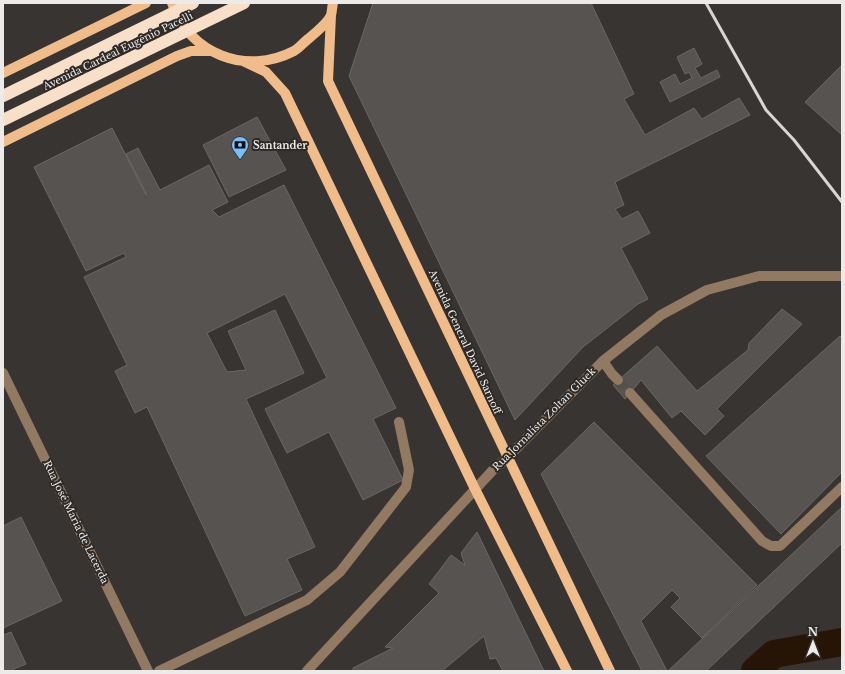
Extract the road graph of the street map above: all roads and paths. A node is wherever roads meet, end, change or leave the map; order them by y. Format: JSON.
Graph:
{"nodes":[{"id":1,"x":146,"y":3,"type":"edge"},
{"id":2,"x":172,"y":3,"type":"edge"},
{"id":3,"x":193,"y":3,"type":"edge"},
{"id":4,"x":244,"y":3,"type":"edge"},
{"id":5,"x":333,"y":3,"type":"edge"},
{"id":6,"x":331,"y":15,"type":"junction"},
{"id":7,"x":210,"y":51,"type":"junction"},
{"id":8,"x":243,"y":61,"type":"junction"},
{"id":9,"x":3,"y":73,"type":"edge"},
{"id":10,"x":3,"y":96,"type":"edge"},
{"id":11,"x":3,"y":120,"type":"edge"},
{"id":12,"x":3,"y":142,"type":"edge"},
{"id":13,"x":842,"y":276,"type":"edge"},
{"id":14,"x":603,"y":361,"type":"junction"},
{"id":15,"x":3,"y":373,"type":"edge"},
{"id":16,"x":618,"y":380,"type":"tunnel mouth"},
{"id":17,"x":630,"y":393,"type":"tunnel mouth"},
{"id":18,"x":399,"y":422,"type":"dead end"},
{"id":19,"x":507,"y":458,"type":"junction"},
{"id":20,"x":842,"y":487,"type":"edge"},
{"id":21,"x":475,"y":489,"type":"junction"},
{"id":22,"x":148,"y":671,"type":"edge"},
{"id":23,"x":159,"y":671,"type":"edge"},
{"id":24,"x":307,"y":671,"type":"edge"},
{"id":25,"x":567,"y":671,"type":"edge"},
{"id":26,"x":610,"y":671,"type":"edge"}],
"edges":[{"from":1,"to":9,"type":"main road"},
{"from":2,"to":7,"type":"main road"},
{"from":3,"to":10,"type":"highway","name":"Avenida Cardeal Eugênio Pacelli","bridge":true},
{"from":4,"to":11,"type":"highway","name":"Avenida Cardeal Eugênio Pacelli","bridge":true},
{"from":5,"to":6,"type":"main road","name":"Avenida General David Sarnoff"},
{"from":6,"to":8,"type":"main road"},
{"from":6,"to":19,"type":"main road","name":"Avenida General David Sarnoff"},
{"from":7,"to":8,"type":"main road"},
{"from":7,"to":12,"type":"main road"},
{"from":8,"to":21,"type":"main road"},
{"from":13,"to":14,"type":"street","name":"Rua Jornalista Zoltan Gluek"},
{"from":14,"to":16,"type":"street"},
{"from":14,"to":19,"type":"street","name":"Rua Jornalista Zoltan Gluek"},
{"from":15,"to":22,"type":"street","name":"Rua José Maria de Lacerda"},
{"from":17,"to":20,"type":"street"},
{"from":18,"to":23,"type":"street"},
{"from":19,"to":21,"type":"street","name":"Rua Jornalista Zoltan Gluek"},
{"from":19,"to":26,"type":"main road","name":"Avenida General David Sarnoff"},
{"from":21,"to":24,"type":"street","name":"Rua Jornalista Zoltan Gluek"},
{"from":21,"to":25,"type":"main road"}]}
